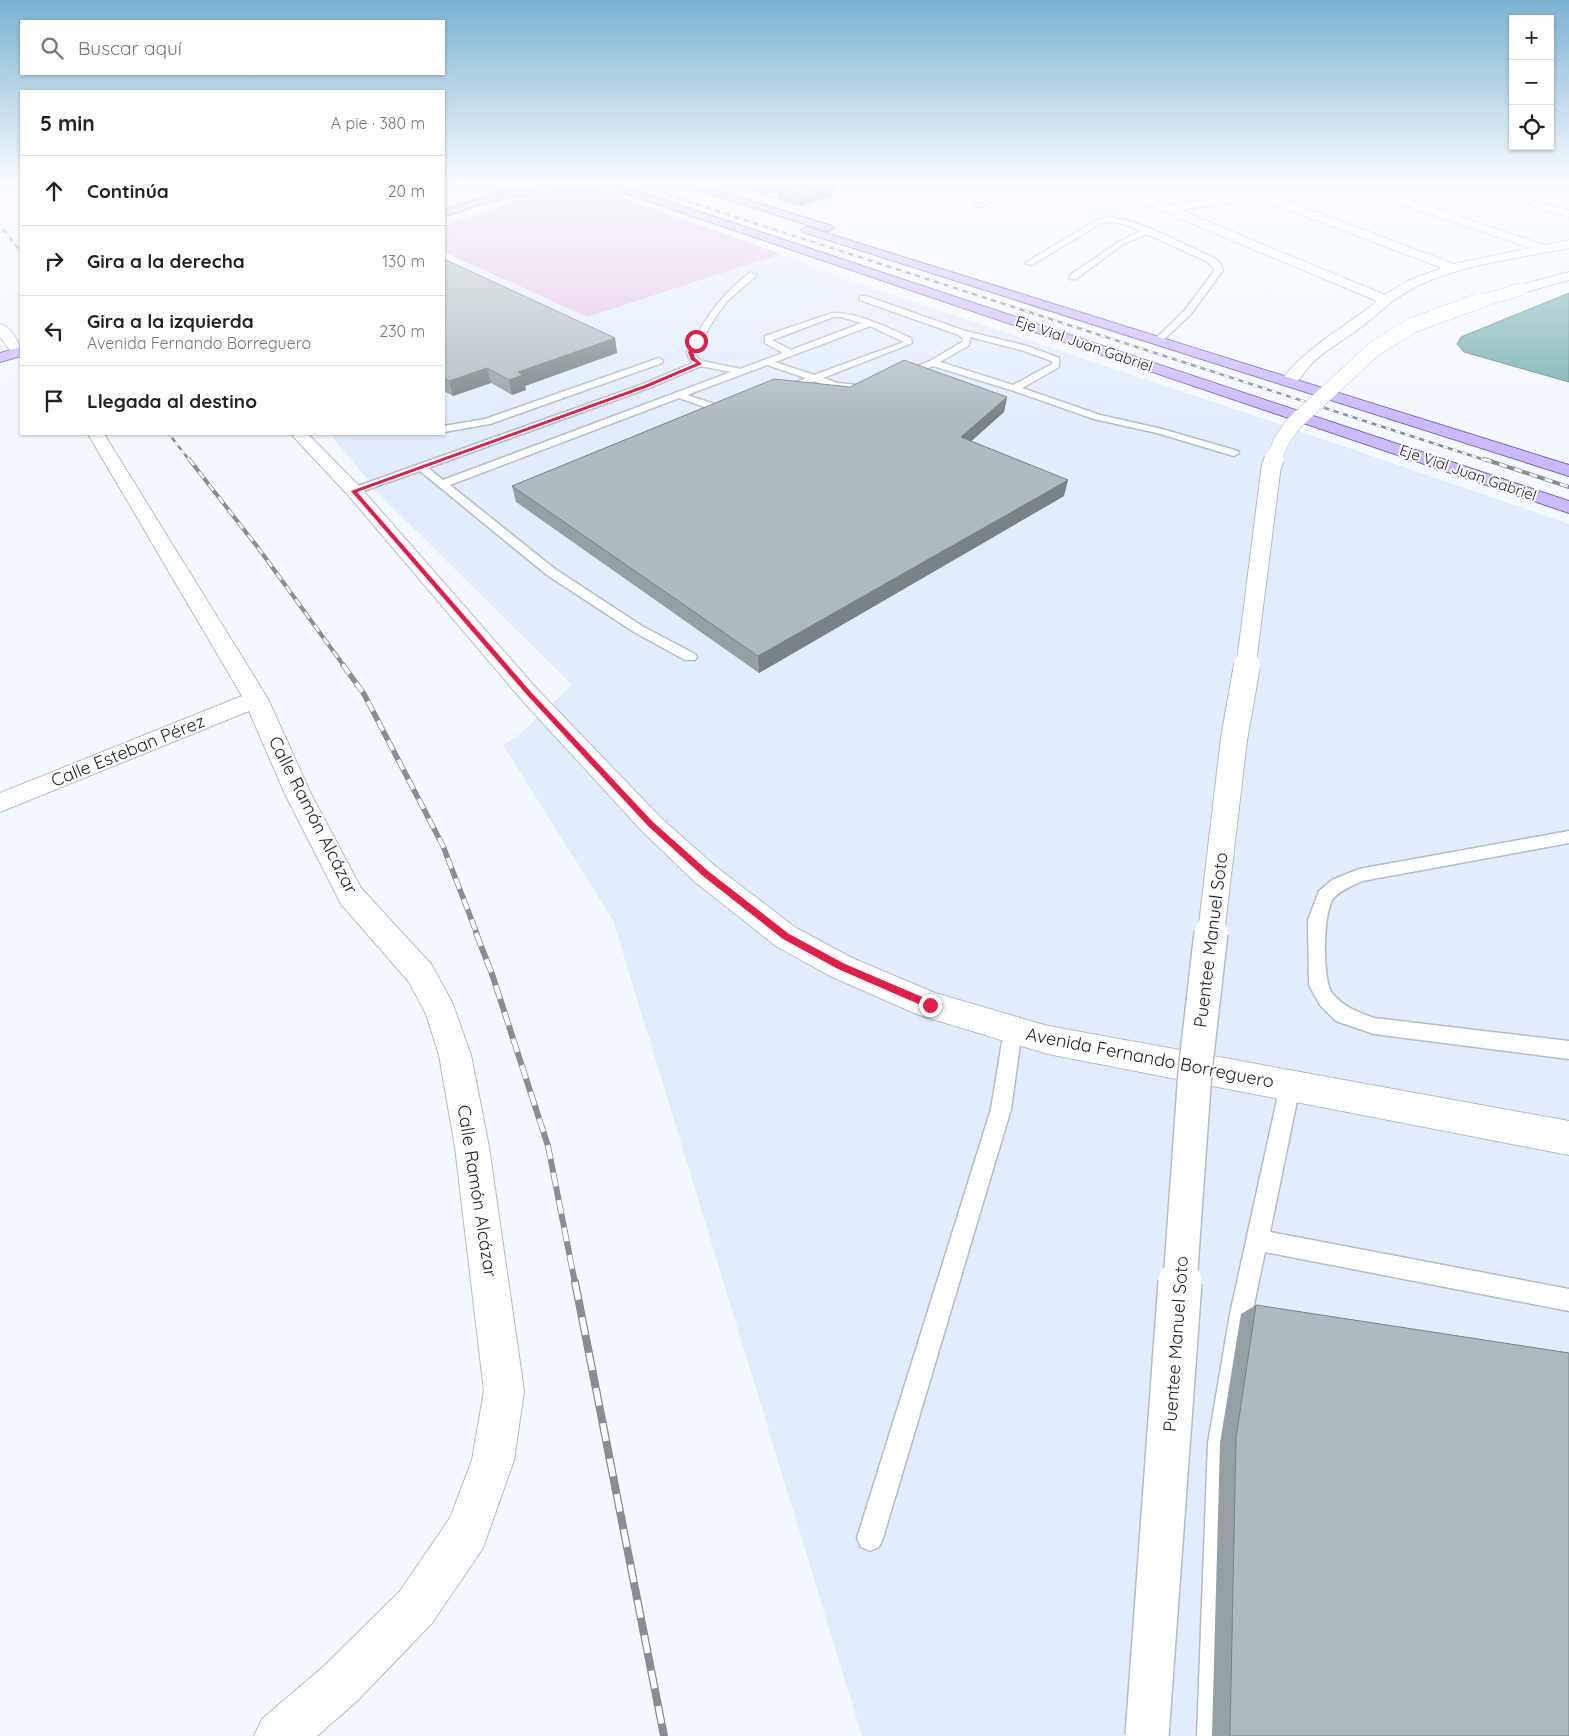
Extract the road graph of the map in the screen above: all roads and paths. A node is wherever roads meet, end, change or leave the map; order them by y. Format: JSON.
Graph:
{"nodes":[{"id":1,"x":826,"y":262,"type":"edge"},
{"id":2,"x":842,"y":262,"type":"edge"},
{"id":3,"x":918,"y":262,"type":"edge"},
{"id":4,"x":933,"y":262,"type":"edge"},
{"id":5,"x":1094,"y":262,"type":"edge"},
{"id":6,"x":1213,"y":262,"type":"edge"},
{"id":7,"x":1294,"y":262,"type":"edge"},
{"id":8,"x":1437,"y":262,"type":"edge"},
{"id":9,"x":1480,"y":262,"type":"edge"},
{"id":10,"x":1453,"y":268,"type":"junction"},
{"id":11,"x":753,"y":275,"type":"dead end"},
{"id":12,"x":1569,"y":276,"type":"edge"},
{"id":13,"x":1073,"y":277,"type":"dead end"},
{"id":14,"x":863,"y":298,"type":"dead end"},
{"id":15,"x":1386,"y":300,"type":"junction"},
{"id":16,"x":1000,"y":315,"type":"junction"},
{"id":17,"x":1092,"y":320,"type":"junction"},
{"id":18,"x":870,"y":323,"type":"junction"},
{"id":19,"x":0,"y":328,"type":"edge"},
{"id":20,"x":962,"y":333,"type":"junction"},
{"id":21,"x":1158,"y":340,"type":"junction"},
{"id":22,"x":790,"y":353,"type":"junction"},
{"id":23,"x":20,"y":355,"type":"edge"},
{"id":24,"x":20,"y":356,"type":"edge"},
{"id":25,"x":20,"y":357,"type":"edge"},
{"id":26,"x":0,"y":358,"type":"edge"},
{"id":27,"x":659,"y":361,"type":"dead end"},
{"id":28,"x":768,"y":362,"type":"junction"},
{"id":29,"x":700,"y":363,"type":"junction"},
{"id":30,"x":933,"y":363,"type":"junction"},
{"id":31,"x":0,"y":372,"type":"edge"},
{"id":32,"x":742,"y":372,"type":"junction"},
{"id":33,"x":896,"y":377,"type":"edge"},
{"id":34,"x":813,"y":379,"type":"junction"},
{"id":35,"x":1288,"y":382,"type":"junction"},
{"id":36,"x":866,"y":386,"type":"edge"},
{"id":37,"x":1014,"y":388,"type":"junction"},
{"id":38,"x":774,"y":394,"type":"edge"},
{"id":39,"x":678,"y":395,"type":"junction"},
{"id":40,"x":737,"y":408,"type":"edge"},
{"id":41,"x":445,"y":430,"type":"edge"},
{"id":42,"x":97,"y":435,"type":"edge"},
{"id":43,"x":300,"y":435,"type":"edge"},
{"id":44,"x":1234,"y":453,"type":"dead end"},
{"id":45,"x":421,"y":467,"type":"junction"},
{"id":46,"x":1569,"y":471,"type":"edge"},
{"id":47,"x":442,"y":484,"type":"junction"},
{"id":48,"x":354,"y":491,"type":"junction"},
{"id":49,"x":1569,"y":507,"type":"edge"},
{"id":50,"x":690,"y":657,"type":"dead end"},
{"id":51,"x":256,"y":699,"type":"junction"},
{"id":52,"x":0,"y":803,"type":"edge"},
{"id":53,"x":1569,"y":836,"type":"edge"},
{"id":54,"x":1013,"y":1030,"type":"junction"},
{"id":55,"x":1569,"y":1050,"type":"edge"},
{"id":56,"x":1290,"y":1086,"type":"junction"},
{"id":57,"x":1569,"y":1138,"type":"edge"},
{"id":58,"x":1257,"y":1240,"type":"junction"},
{"id":59,"x":1569,"y":1300,"type":"edge"},
{"id":60,"x":870,"y":1538,"type":"dead end"},
{"id":61,"x":279,"y":1736,"type":"edge"},
{"id":62,"x":1147,"y":1736,"type":"edge"},
{"id":63,"x":1212,"y":1736,"type":"edge"}],
"edges":[{"from":1,"to":16,"type":"main road"},
{"from":2,"to":16,"type":"main road","name":"Eje Vial Juan Gabriel"},
{"from":3,"to":17,"type":"main road","name":"Eje Vial Juan Gabriel"},
{"from":4,"to":17,"type":"main road"},
{"from":5,"to":13,"type":"lane"},
{"from":6,"to":21,"type":"lane"},
{"from":7,"to":15,"type":"street"},
{"from":8,"to":10,"type":"street"},
{"from":9,"to":10,"type":"street"},
{"from":10,"to":15,"type":"street"},
{"from":11,"to":29,"type":"lane"},
{"from":12,"to":62,"type":"street","name":"Puentee Manuel Soto","bridge":true},
{"from":14,"to":20,"type":"lane"},
{"from":15,"to":35,"type":"street"},
{"from":16,"to":49,"type":"main road","name":"Eje Vial Juan Gabriel"},
{"from":17,"to":21,"type":"main road","name":"Eje Vial Juan Gabriel"},
{"from":18,"to":22,"type":"lane"},
{"from":18,"to":22,"type":"lane"},
{"from":18,"to":34,"type":"lane"},
{"from":19,"to":23,"type":"street"},
{"from":20,"to":30,"type":"lane"},
{"from":20,"to":37,"type":"lane"},
{"from":21,"to":35,"type":"main road","name":"Eje Vial Juan Gabriel"},
{"from":22,"to":28,"type":"lane"},
{"from":24,"to":26,"type":"main road"},
{"from":25,"to":31,"type":"main road"},
{"from":27,"to":41,"type":"lane"},
{"from":28,"to":32,"type":"lane"},
{"from":28,"to":34,"type":"lane"},
{"from":29,"to":32,"type":"lane"},
{"from":29,"to":45,"type":"lane"},
{"from":30,"to":33,"type":"lane"},
{"from":30,"to":37,"type":"lane"},
{"from":32,"to":39,"type":"lane"},
{"from":34,"to":36,"type":"lane"},
{"from":34,"to":38,"type":"lane"},
{"from":35,"to":46,"type":"main road","name":"Eje Vial Juan Gabriel"},
{"from":37,"to":44,"type":"lane"},
{"from":39,"to":40,"type":"lane"},
{"from":39,"to":47,"type":"lane"},
{"from":42,"to":51,"type":"street","name":"Calle Ramón Alcázar"},
{"from":43,"to":48,"type":"street","name":"Avenida Fernando Borreguero"},
{"from":45,"to":47,"type":"lane"},
{"from":45,"to":48,"type":"lane"},
{"from":47,"to":50,"type":"lane"},
{"from":48,"to":54,"type":"street","name":"Avenida Fernando Borreguero"},
{"from":51,"to":52,"type":"street","name":"Calle Esteban Pérez"},
{"from":51,"to":61,"type":"street","name":"Calle Ramón Alcázar"},
{"from":53,"to":55,"type":"lane"},
{"from":54,"to":56,"type":"street","name":"Avenida Fernando Borreguero"},
{"from":54,"to":60,"type":"lane"},
{"from":56,"to":57,"type":"street","name":"Avenida Fernando Borreguero"},
{"from":56,"to":58,"type":"lane"},
{"from":58,"to":59,"type":"lane"},
{"from":58,"to":63,"type":"lane"}]}
